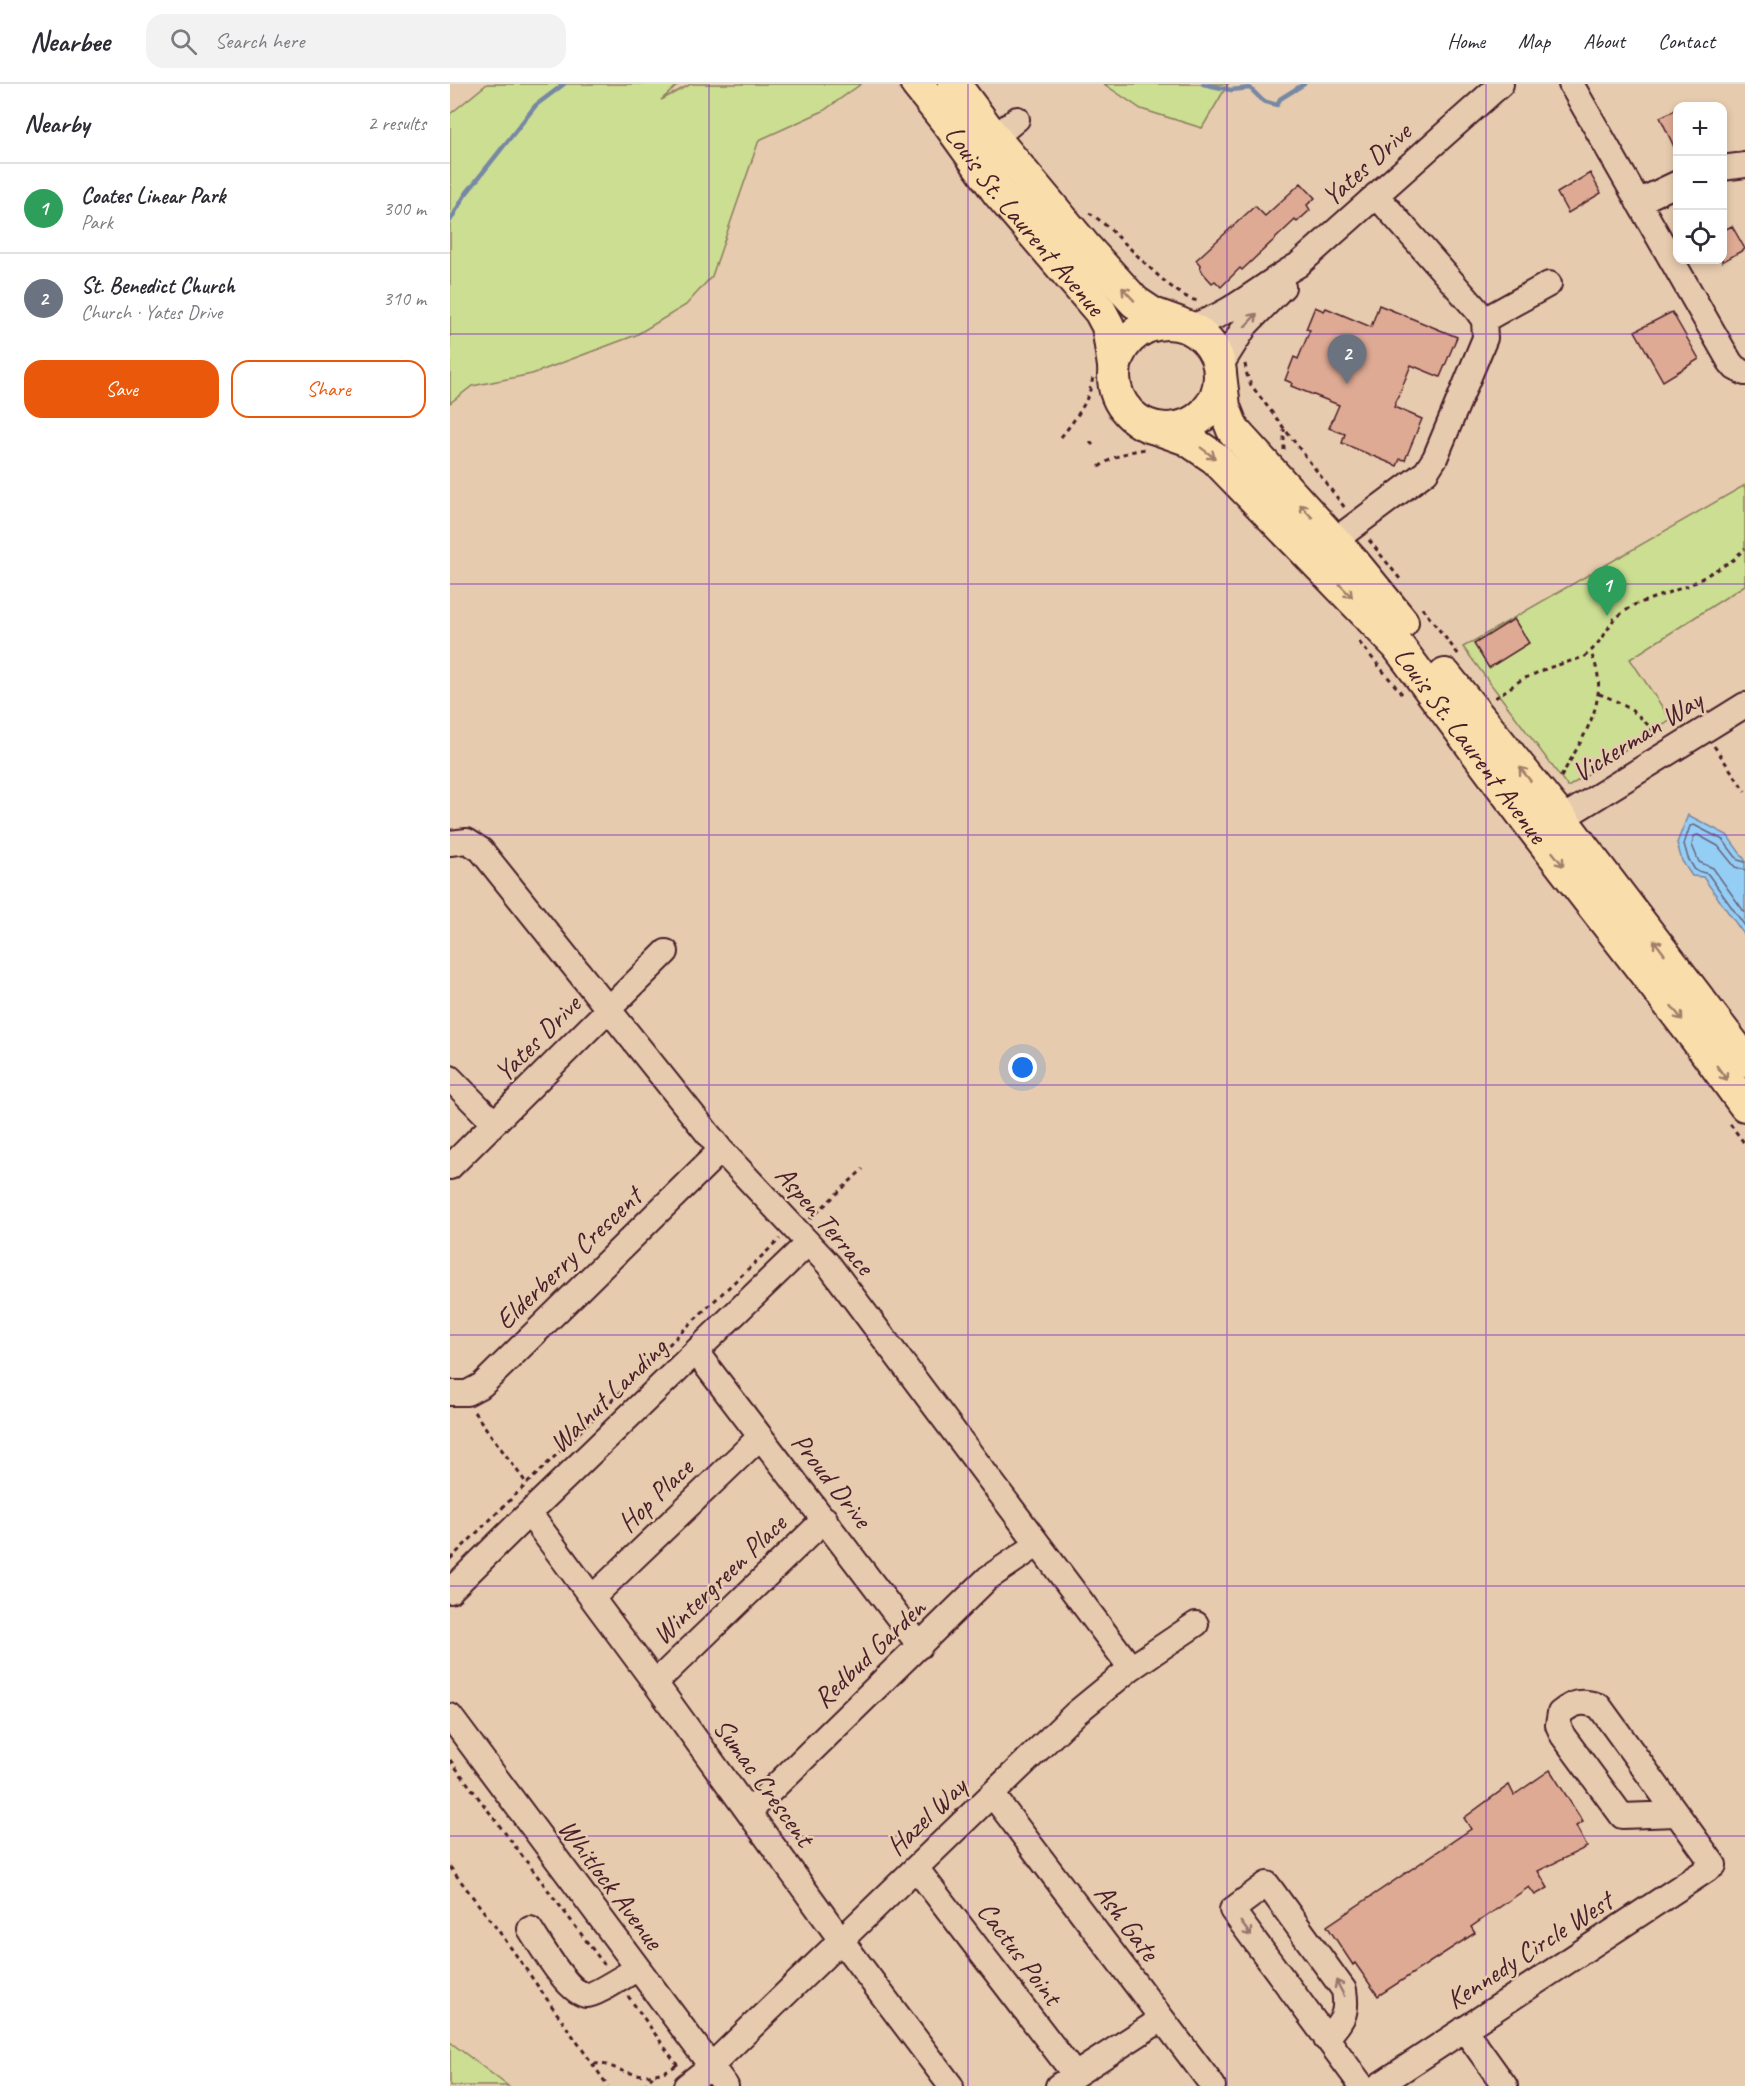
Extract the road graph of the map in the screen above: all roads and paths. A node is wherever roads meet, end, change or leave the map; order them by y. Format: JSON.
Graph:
{"nodes":[{"id":1,"x":917,"y":84,"type":"edge"},
{"id":2,"x":954,"y":84,"type":"edge"},
{"id":3,"x":1501,"y":84,"type":"edge"},
{"id":4,"x":1571,"y":84,"type":"edge"},
{"id":5,"x":1745,"y":165,"type":"edge"},
{"id":6,"x":1727,"y":167,"type":"edge"},
{"id":7,"x":1673,"y":185,"type":"edge"},
{"id":8,"x":1376,"y":195,"type":"junction"},
{"id":9,"x":1638,"y":202,"type":"junction"},
{"id":10,"x":1087,"y":213,"type":"dead end"},
{"id":11,"x":1298,"y":265,"type":"junction"},
{"id":12,"x":1550,"y":284,"type":"dead end"},
{"id":13,"x":1190,"y":317,"type":"junction"},
{"id":14,"x":1484,"y":320,"type":"junction"},
{"id":15,"x":1103,"y":368,"type":"junction"},
{"id":16,"x":1219,"y":371,"type":"junction"},
{"id":17,"x":1745,"y":373,"type":"edge"},
{"id":18,"x":1061,"y":437,"type":"dead end"},
{"id":19,"x":1152,"y":439,"type":"junction"},
{"id":20,"x":1098,"y":467,"type":"dead end"},
{"id":21,"x":1334,"y":541,"type":"junction"},
{"id":22,"x":1745,"y":548,"type":"edge"},
{"id":23,"x":1354,"y":636,"type":"dead end"},
{"id":24,"x":1590,"y":652,"type":"junction"},
{"id":25,"x":1599,"y":693,"type":"junction"},
{"id":26,"x":1404,"y":697,"type":"dead end"},
{"id":27,"x":1493,"y":699,"type":"dead end"},
{"id":28,"x":1745,"y":705,"type":"edge"},
{"id":29,"x":1703,"y":731,"type":"junction"},
{"id":30,"x":1667,"y":753,"type":"junction"},
{"id":31,"x":1562,"y":777,"type":"dead end"},
{"id":32,"x":1745,"y":791,"type":"edge"},
{"id":33,"x":1562,"y":819,"type":"junction"},
{"id":34,"x":450,"y":843,"type":"edge"},
{"id":35,"x":666,"y":952,"type":"dead end"},
{"id":36,"x":608,"y":1010,"type":"junction"},
{"id":37,"x":1745,"y":1060,"type":"edge"},
{"id":38,"x":450,"y":1078,"type":"edge"},
{"id":39,"x":1734,"y":1111,"type":"edge"},
{"id":40,"x":494,"y":1123,"type":"junction"},
{"id":41,"x":1745,"y":1144,"type":"edge"},
{"id":42,"x":722,"y":1150,"type":"junction"},
{"id":43,"x":450,"y":1167,"type":"edge"},
{"id":44,"x":863,"y":1169,"type":"dead end"},
{"id":45,"x":806,"y":1234,"type":"junction"},
{"id":46,"x":784,"y":1236,"type":"dead end"},
{"id":47,"x":696,"y":1352,"type":"junction"},
{"id":48,"x":458,"y":1393,"type":"edge"},
{"id":49,"x":760,"y":1437,"type":"junction"},
{"id":50,"x":526,"y":1484,"type":"junction"},
{"id":51,"x":530,"y":1501,"type":"junction"},
{"id":52,"x":825,"y":1519,"type":"junction"},
{"id":53,"x":1037,"y":1545,"type":"junction"},
{"id":54,"x":450,"y":1559,"type":"edge"},
{"id":55,"x":450,"y":1592,"type":"edge"},
{"id":56,"x":592,"y":1597,"type":"junction"},
{"id":57,"x":1196,"y":1623,"type":"dead end"},
{"id":58,"x":921,"y":1646,"type":"junction"},
{"id":59,"x":1131,"y":1668,"type":"junction"},
{"id":60,"x":655,"y":1683,"type":"junction"},
{"id":61,"x":450,"y":1716,"type":"edge"},
{"id":62,"x":450,"y":1760,"type":"edge"},
{"id":63,"x":992,"y":1794,"type":"junction"},
{"id":64,"x":749,"y":1812,"type":"junction"},
{"id":65,"x":1676,"y":1814,"type":"junction"},
{"id":66,"x":450,"y":1867,"type":"edge"},
{"id":67,"x":916,"y":1868,"type":"junction"},
{"id":68,"x":530,"y":1929,"type":"dead end"},
{"id":69,"x":841,"y":1941,"type":"junction"},
{"id":70,"x":626,"y":1974,"type":"junction"},
{"id":71,"x":1162,"y":2019,"type":"junction"},
{"id":72,"x":1464,"y":2029,"type":"junction"},
{"id":73,"x":1326,"y":2039,"type":"junction"},
{"id":74,"x":594,"y":2064,"type":"junction"},
{"id":75,"x":711,"y":2066,"type":"junction"},
{"id":76,"x":653,"y":2075,"type":"junction"},
{"id":77,"x":685,"y":2078,"type":"edge"},
{"id":78,"x":1067,"y":2081,"type":"edge"},
{"id":79,"x":608,"y":2086,"type":"edge"},
{"id":80,"x":644,"y":2086,"type":"edge"},
{"id":81,"x":726,"y":2086,"type":"edge"},
{"id":82,"x":951,"y":2086,"type":"edge"},
{"id":83,"x":1213,"y":2086,"type":"edge"},
{"id":84,"x":1362,"y":2086,"type":"edge"},
{"id":85,"x":1378,"y":2086,"type":"edge"},
{"id":86,"x":1505,"y":2086,"type":"edge"}],
"edges":[{"from":1,"to":15,"type":"main road","name":"Louis St. Laurent Avenue"},
{"from":13,"to":2,"type":"main road","name":"Louis St. Laurent Avenue","one_way":true},
{"from":3,"to":8,"type":"street","name":"Yates Drive"},
{"from":4,"to":9,"type":"street"},
{"from":5,"to":6,"type":"street"},
{"from":7,"to":9,"type":"street"},
{"from":8,"to":11,"type":"street","name":"Yates Drive"},
{"from":8,"to":14,"type":"street"},
{"from":9,"to":17,"type":"street"},
{"from":10,"to":13,"type":"path"},
{"from":11,"to":13,"type":"street","name":"Yates Drive"},
{"from":16,"to":11,"type":"street","name":"Yates Drive","one_way":true},
{"from":12,"to":14,"type":"street"},
{"from":13,"to":15,"type":"main road"},
{"from":13,"to":16,"type":"main road"},
{"from":14,"to":21,"type":"street"},
{"from":15,"to":18,"type":"path"},
{"from":15,"to":19,"type":"main road"},
{"from":16,"to":19,"type":"main road"},
{"from":21,"to":16,"type":"main road","name":"Louis St. Laurent Avenue","one_way":true},
{"from":19,"to":20,"type":"path"},
{"from":19,"to":39,"type":"main road","name":"Louis St. Laurent Avenue","one_way":true},
{"from":33,"to":21,"type":"main road","name":"Louis St. Laurent Avenue","one_way":true},
{"from":22,"to":24,"type":"path"},
{"from":23,"to":26,"type":"path"},
{"from":24,"to":25,"type":"path"},
{"from":24,"to":27,"type":"path"},
{"from":25,"to":30,"type":"path"},
{"from":25,"to":31,"type":"path"},
{"from":28,"to":29,"type":"street","name":"Vickerman Way"},
{"from":29,"to":30,"type":"street","name":"Vickerman Way"},
{"from":29,"to":32,"type":"path"},
{"from":30,"to":33,"type":"street","name":"Vickerman Way"},
{"from":37,"to":33,"type":"main road","name":"Louis St. Laurent Avenue","one_way":true},
{"from":34,"to":36,"type":"street","name":"Aspen Terrace"},
{"from":35,"to":36,"type":"street","name":"Yates Drive"},
{"from":36,"to":40,"type":"street","name":"Yates Drive"},
{"from":36,"to":42,"type":"street","name":"Aspen Terrace"},
{"from":38,"to":40,"type":"street"},
{"from":39,"to":41,"type":"path"},
{"from":40,"to":43,"type":"street","name":"Yates Drive"},
{"from":42,"to":45,"type":"street","name":"Aspen Terrace"},
{"from":42,"to":48,"type":"street","name":"Elderberry Crescent"},
{"from":44,"to":45,"type":"path"},
{"from":45,"to":47,"type":"street","name":"Walnut Landing"},
{"from":45,"to":53,"type":"street","name":"Aspen Terrace"},
{"from":46,"to":50,"type":"path"},
{"from":47,"to":49,"type":"street","name":"Proud Drive"},
{"from":47,"to":51,"type":"street","name":"Walnut Landing"},
{"from":48,"to":50,"type":"path"},
{"from":49,"to":52,"type":"street","name":"Proud Drive"},
{"from":49,"to":56,"type":"street","name":"Hop Place"},
{"from":50,"to":51,"type":"path"},
{"from":50,"to":54,"type":"path"},
{"from":51,"to":55,"type":"street","name":"Walnut Landing"},
{"from":51,"to":56,"type":"street","name":"Sumac Crescent"},
{"from":52,"to":58,"type":"street","name":"Proud Drive"},
{"from":52,"to":60,"type":"street","name":"Wintergreen Place"},
{"from":53,"to":58,"type":"street","name":"Redbud Garden"},
{"from":53,"to":59,"type":"street","name":"Aspen Terrace"},
{"from":56,"to":60,"type":"street","name":"Sumac Crescent"},
{"from":57,"to":59,"type":"street","name":"Hazel Way"},
{"from":58,"to":64,"type":"street","name":"Redbud Garden"},
{"from":59,"to":63,"type":"street","name":"Hazel Way"},
{"from":60,"to":64,"type":"street","name":"Sumac Crescent"},
{"from":61,"to":70,"type":"street","name":"Whitlock Avenue"},
{"from":62,"to":70,"type":"path"},
{"from":63,"to":67,"type":"street","name":"Hazel Way"},
{"from":63,"to":71,"type":"street","name":"Ash Gate"},
{"from":64,"to":69,"type":"street","name":"Sumac Crescent"},
{"from":65,"to":65,"type":"street"},
{"from":65,"to":72,"type":"street","name":"Kennedy Circle West"},
{"from":66,"to":74,"type":"path"},
{"from":67,"to":69,"type":"street","name":"Hazel Way"},
{"from":67,"to":78,"type":"street","name":"Cactus Point"},
{"from":68,"to":70,"type":"street"},
{"from":69,"to":75,"type":"street","name":"Hazel Way"},
{"from":69,"to":82,"type":"street","name":"Sumac Crescent"},
{"from":70,"to":75,"type":"street","name":"Whitlock Avenue"},
{"from":70,"to":77,"type":"path"},
{"from":71,"to":78,"type":"street"},
{"from":71,"to":83,"type":"street","name":"Ash Gate"},
{"from":72,"to":85,"type":"street","name":"Kennedy Circle West"},
{"from":72,"to":86,"type":"street"},
{"from":73,"to":73,"type":"street","one_way":true},
{"from":73,"to":84,"type":"street"},
{"from":74,"to":76,"type":"path"},
{"from":74,"to":79,"type":"path"},
{"from":75,"to":77,"type":"street","name":"Hazel Way"},
{"from":75,"to":81,"type":"street","name":"Whitlock Avenue"},
{"from":76,"to":77,"type":"path"},
{"from":76,"to":80,"type":"path"}]}
